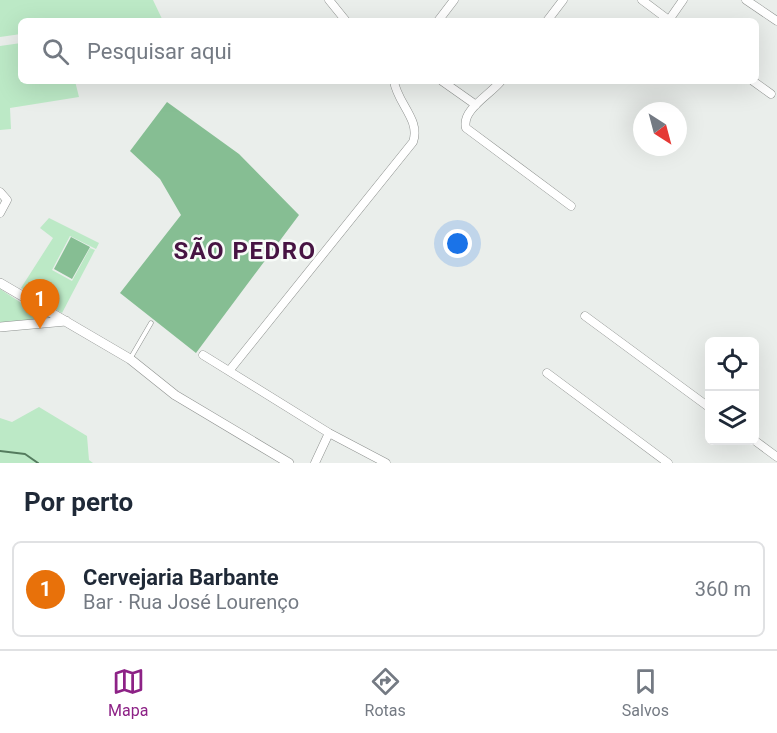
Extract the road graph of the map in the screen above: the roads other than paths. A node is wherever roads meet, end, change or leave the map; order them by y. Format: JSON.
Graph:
{"nodes":[{"id":1,"x":329,"y":0,"type":"edge"},
{"id":2,"x":454,"y":0,"type":"edge"},
{"id":3,"x":563,"y":0,"type":"edge"},
{"id":4,"x":642,"y":0,"type":"edge"},
{"id":5,"x":683,"y":0,"type":"edge"},
{"id":6,"x":746,"y":0,"type":"edge"},
{"id":7,"x":344,"y":18,"type":"edge"},
{"id":8,"x":440,"y":18,"type":"edge"},
{"id":9,"x":549,"y":18,"type":"edge"},
{"id":10,"x":667,"y":18,"type":"edge"},
{"id":11,"x":671,"y":18,"type":"edge"},
{"id":12,"x":777,"y":21,"type":"edge"},
{"id":13,"x":395,"y":84,"type":"edge"},
{"id":14,"x":446,"y":84,"type":"edge"},
{"id":15,"x":498,"y":84,"type":"edge"},
{"id":16,"x":757,"y":84,"type":"edge"},
{"id":17,"x":771,"y":94,"type":"dead end"},
{"id":18,"x":476,"y":105,"type":"junction"},
{"id":19,"x":0,"y":192,"type":"edge"},
{"id":20,"x":572,"y":206,"type":"dead end"},
{"id":21,"x":0,"y":213,"type":"edge"},
{"id":22,"x":0,"y":283,"type":"edge"},
{"id":23,"x":585,"y":316,"type":"dead end"},
{"id":24,"x":66,"y":321,"type":"junction"},
{"id":25,"x":151,"y":323,"type":"dead end"},
{"id":26,"x":0,"y":327,"type":"edge"},
{"id":27,"x":203,"y":355,"type":"dead end"},
{"id":28,"x":130,"y":359,"type":"junction"},
{"id":29,"x":229,"y":371,"type":"junction"},
{"id":30,"x":547,"y":373,"type":"dead end"},
{"id":31,"x":705,"y":404,"type":"edge"},
{"id":32,"x":329,"y":433,"type":"junction"},
{"id":33,"x":759,"y":444,"type":"edge"},
{"id":34,"x":777,"y":457,"type":"edge"},
{"id":35,"x":289,"y":463,"type":"edge"},
{"id":36,"x":315,"y":463,"type":"edge"},
{"id":37,"x":386,"y":463,"type":"edge"},
{"id":38,"x":668,"y":463,"type":"edge"}],
"edges":[{"from":1,"to":7,"type":"street"},
{"from":2,"to":8,"type":"street"},
{"from":3,"to":9,"type":"street"},
{"from":4,"to":10,"type":"street"},
{"from":5,"to":11,"type":"street"},
{"from":6,"to":12,"type":"street"},
{"from":13,"to":29,"type":"street"},
{"from":14,"to":18,"type":"street"},
{"from":15,"to":18,"type":"street"},
{"from":16,"to":17,"type":"street"},
{"from":18,"to":20,"type":"street"},
{"from":19,"to":21,"type":"street"},
{"from":22,"to":24,"type":"street"},
{"from":23,"to":31,"type":"street"},
{"from":24,"to":26,"type":"street"},
{"from":24,"to":28,"type":"street"},
{"from":25,"to":28,"type":"lane"},
{"from":27,"to":29,"type":"street"},
{"from":28,"to":35,"type":"street"},
{"from":29,"to":32,"type":"street"},
{"from":30,"to":38,"type":"street"},
{"from":32,"to":36,"type":"street"},
{"from":32,"to":37,"type":"street"},
{"from":33,"to":34,"type":"street"}]}
